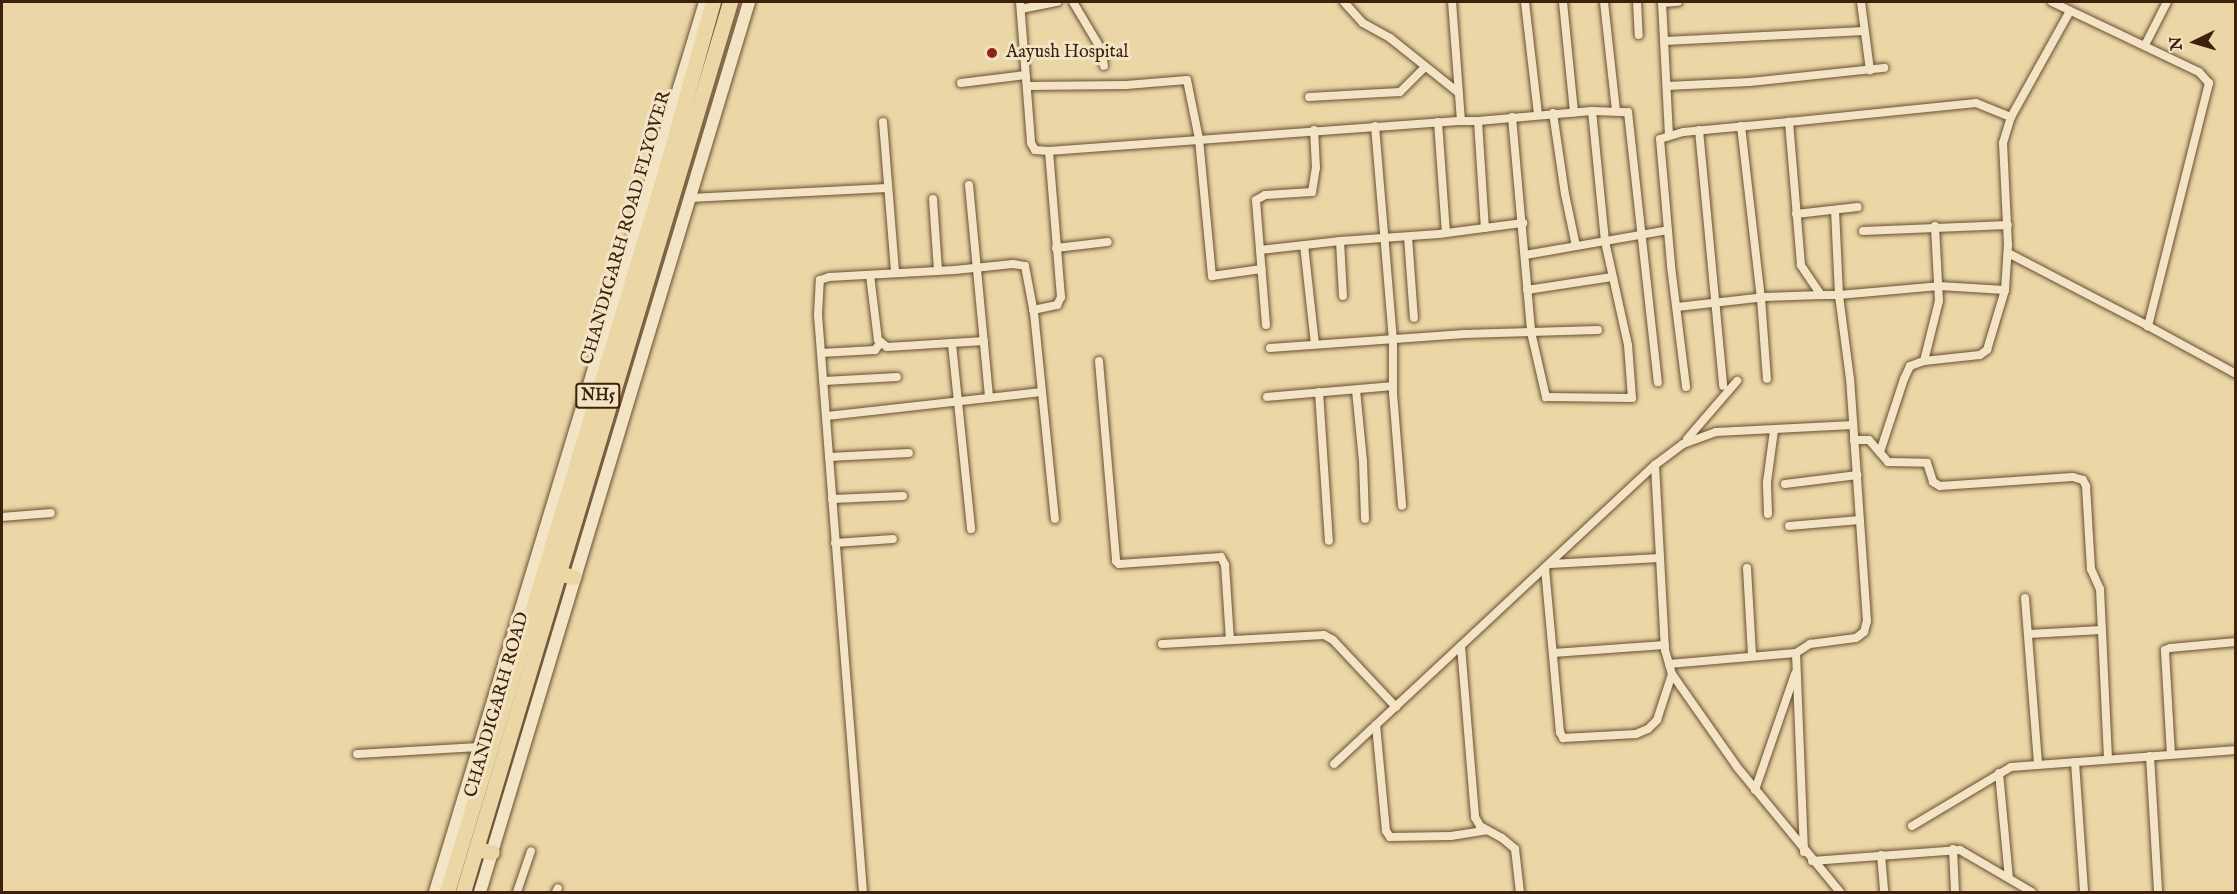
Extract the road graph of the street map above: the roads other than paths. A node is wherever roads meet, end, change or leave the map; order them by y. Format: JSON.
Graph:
{"nodes":[{"id":1,"x":705,"y":2,"type":"edge"},
{"id":2,"x":713,"y":2,"type":"edge"},
{"id":3,"x":730,"y":2,"type":"edge"},
{"id":4,"x":749,"y":2,"type":"edge"},
{"id":5,"x":1057,"y":2,"type":"edge"},
{"id":6,"x":1073,"y":2,"type":"edge"},
{"id":7,"x":1344,"y":2,"type":"edge"},
{"id":8,"x":1452,"y":2,"type":"edge"},
{"id":9,"x":1525,"y":2,"type":"edge"},
{"id":10,"x":1563,"y":2,"type":"edge"},
{"id":11,"x":1604,"y":2,"type":"edge"},
{"id":12,"x":1637,"y":2,"type":"edge"},
{"id":13,"x":1662,"y":2,"type":"edge"},
{"id":14,"x":1678,"y":2,"type":"edge"},
{"id":15,"x":1861,"y":2,"type":"edge"},
{"id":16,"x":2052,"y":2,"type":"edge"},
{"id":17,"x":2167,"y":2,"type":"edge"},
{"id":18,"x":1021,"y":5,"type":"edge"},
{"id":19,"x":2070,"y":11,"type":"junction"},
{"id":20,"x":1864,"y":31,"type":"junction"},
{"id":21,"x":1639,"y":35,"type":"dead end"},
{"id":22,"x":1665,"y":41,"type":"junction"},
{"id":23,"x":2145,"y":45,"type":"junction"},
{"id":24,"x":1104,"y":66,"type":"dead end"},
{"id":25,"x":1425,"y":67,"type":"junction"},
{"id":26,"x":1884,"y":68,"type":"dead end"},
{"id":27,"x":1870,"y":70,"type":"junction"},
{"id":28,"x":1026,"y":75,"type":"junction"},
{"id":29,"x":961,"y":82,"type":"dead end"},
{"id":30,"x":1027,"y":86,"type":"junction"},
{"id":31,"x":1667,"y":86,"type":"junction"},
{"id":32,"x":1459,"y":93,"type":"junction"},
{"id":33,"x":1309,"y":97,"type":"dead end"},
{"id":34,"x":1592,"y":111,"type":"junction"},
{"id":35,"x":1616,"y":111,"type":"junction"},
{"id":36,"x":1574,"y":112,"type":"junction"},
{"id":37,"x":1553,"y":113,"type":"junction"},
{"id":38,"x":1538,"y":114,"type":"junction"},
{"id":39,"x":1512,"y":117,"type":"junction"},
{"id":40,"x":2011,"y":117,"type":"junction"},
{"id":41,"x":1461,"y":121,"type":"junction"},
{"id":42,"x":1478,"y":121,"type":"junction"},
{"id":43,"x":883,"y":122,"type":"dead end"},
{"id":44,"x":1438,"y":122,"type":"junction"},
{"id":45,"x":1789,"y":122,"type":"junction"},
{"id":46,"x":1375,"y":126,"type":"junction"},
{"id":47,"x":1741,"y":126,"type":"junction"},
{"id":48,"x":1314,"y":130,"type":"junction"},
{"id":49,"x":1699,"y":130,"type":"junction"},
{"id":50,"x":1669,"y":135,"type":"junction"},
{"id":51,"x":1199,"y":139,"type":"junction"},
{"id":52,"x":1049,"y":151,"type":"junction"},
{"id":53,"x":969,"y":185,"type":"dead end"},
{"id":54,"x":888,"y":188,"type":"junction"},
{"id":55,"x":689,"y":198,"type":"junction"},
{"id":56,"x":933,"y":199,"type":"dead end"},
{"id":57,"x":1858,"y":207,"type":"dead end"},
{"id":58,"x":1835,"y":211,"type":"junction"},
{"id":59,"x":1796,"y":214,"type":"junction"},
{"id":60,"x":1522,"y":223,"type":"junction"},
{"id":61,"x":2008,"y":225,"type":"junction"},
{"id":62,"x":1935,"y":226,"type":"junction"},
{"id":63,"x":1485,"y":228,"type":"junction"},
{"id":64,"x":1668,"y":230,"type":"junction"},
{"id":65,"x":1863,"y":231,"type":"dead end"},
{"id":66,"x":1446,"y":233,"type":"junction"},
{"id":67,"x":1642,"y":235,"type":"junction"},
{"id":68,"x":1408,"y":237,"type":"junction"},
{"id":69,"x":1385,"y":238,"type":"junction"},
{"id":70,"x":1340,"y":240,"type":"junction"},
{"id":71,"x":1605,"y":241,"type":"junction"},
{"id":72,"x":1107,"y":242,"type":"dead end"},
{"id":73,"x":1304,"y":244,"type":"junction"},
{"id":74,"x":1576,"y":246,"type":"junction"},
{"id":75,"x":1056,"y":248,"type":"junction"},
{"id":76,"x":1260,"y":250,"type":"junction"},
{"id":77,"x":2008,"y":254,"type":"junction"},
{"id":78,"x":1525,"y":255,"type":"junction"},
{"id":79,"x":977,"y":267,"type":"junction"},
{"id":80,"x":1262,"y":269,"type":"junction"},
{"id":81,"x":938,"y":271,"type":"junction"},
{"id":82,"x":895,"y":272,"type":"junction"},
{"id":83,"x":870,"y":275,"type":"junction"},
{"id":84,"x":1612,"y":277,"type":"junction"},
{"id":85,"x":1939,"y":286,"type":"junction"},
{"id":86,"x":1527,"y":290,"type":"junction"},
{"id":87,"x":2005,"y":290,"type":"junction"},
{"id":88,"x":1821,"y":295,"type":"junction"},
{"id":89,"x":1839,"y":295,"type":"junction"},
{"id":90,"x":1343,"y":296,"type":"dead end"},
{"id":91,"x":1761,"y":298,"type":"junction"},
{"id":92,"x":1715,"y":302,"type":"junction"},
{"id":93,"x":1677,"y":307,"type":"junction"},
{"id":94,"x":1033,"y":310,"type":"junction"},
{"id":95,"x":1414,"y":318,"type":"dead end"},
{"id":96,"x":1266,"y":325,"type":"dead end"},
{"id":97,"x":2148,"y":326,"type":"junction"},
{"id":98,"x":1598,"y":330,"type":"dead end"},
{"id":99,"x":1531,"y":332,"type":"junction"},
{"id":100,"x":1393,"y":340,"type":"junction"},
{"id":101,"x":984,"y":341,"type":"junction"},
{"id":102,"x":881,"y":342,"type":"junction"},
{"id":103,"x":952,"y":344,"type":"junction"},
{"id":104,"x":1315,"y":344,"type":"junction"},
{"id":105,"x":1270,"y":348,"type":"dead end"},
{"id":106,"x":821,"y":353,"type":"junction"},
{"id":107,"x":1099,"y":361,"type":"dead end"},
{"id":108,"x":1924,"y":361,"type":"junction"},
{"id":109,"x":2235,"y":374,"type":"edge"},
{"id":110,"x":897,"y":377,"type":"dead end"},
{"id":111,"x":1767,"y":379,"type":"dead end"},
{"id":112,"x":824,"y":381,"type":"junction"},
{"id":113,"x":1737,"y":381,"type":"dead end"},
{"id":114,"x":1658,"y":382,"type":"dead end"},
{"id":115,"x":1393,"y":386,"type":"junction"},
{"id":116,"x":1723,"y":386,"type":"dead end"},
{"id":117,"x":1686,"y":387,"type":"dead end"},
{"id":118,"x":1356,"y":390,"type":"junction"},
{"id":119,"x":1042,"y":392,"type":"junction"},
{"id":120,"x":1319,"y":392,"type":"junction"},
{"id":121,"x":1267,"y":396,"type":"dead end"},
{"id":122,"x":989,"y":398,"type":"junction"},
{"id":123,"x":958,"y":401,"type":"junction"},
{"id":124,"x":827,"y":416,"type":"junction"},
{"id":125,"x":1853,"y":425,"type":"junction"},
{"id":126,"x":1774,"y":430,"type":"junction"},
{"id":127,"x":1854,"y":440,"type":"junction"},
{"id":128,"x":1683,"y":444,"type":"junction"},
{"id":129,"x":1880,"y":452,"type":"junction"},
{"id":130,"x":909,"y":453,"type":"dead end"},
{"id":131,"x":829,"y":457,"type":"junction"},
{"id":132,"x":1655,"y":465,"type":"junction"},
{"id":133,"x":1857,"y":476,"type":"junction"},
{"id":134,"x":1785,"y":484,"type":"dead end"},
{"id":135,"x":903,"y":496,"type":"dead end"},
{"id":136,"x":832,"y":499,"type":"junction"},
{"id":137,"x":1402,"y":506,"type":"dead end"},
{"id":138,"x":51,"y":513,"type":"dead end"},
{"id":139,"x":1767,"y":514,"type":"dead end"},
{"id":140,"x":2,"y":517,"type":"edge"},
{"id":141,"x":1055,"y":519,"type":"dead end"},
{"id":142,"x":1365,"y":519,"type":"dead end"},
{"id":143,"x":1860,"y":520,"type":"junction"},
{"id":144,"x":1790,"y":526,"type":"dead end"},
{"id":145,"x":971,"y":529,"type":"dead end"},
{"id":146,"x":893,"y":539,"type":"dead end"},
{"id":147,"x":1329,"y":541,"type":"dead end"},
{"id":148,"x":835,"y":543,"type":"junction"},
{"id":149,"x":1660,"y":558,"type":"junction"},
{"id":150,"x":1547,"y":566,"type":"junction"},
{"id":151,"x":1747,"y":568,"type":"dead end"},
{"id":152,"x":557,"y":573,"type":"junction"},
{"id":153,"x":574,"y":577,"type":"junction"},
{"id":154,"x":2025,"y":598,"type":"dead end"},
{"id":155,"x":2102,"y":630,"type":"junction"},
{"id":156,"x":519,"y":634,"type":"junction"},
{"id":157,"x":2028,"y":634,"type":"junction"},
{"id":158,"x":1230,"y":640,"type":"junction"},
{"id":159,"x":2235,"y":642,"type":"edge"},
{"id":160,"x":1162,"y":644,"type":"dead end"},
{"id":161,"x":1665,"y":645,"type":"junction"},
{"id":162,"x":1461,"y":646,"type":"junction"},
{"id":163,"x":1553,"y":653,"type":"junction"},
{"id":164,"x":1796,"y":653,"type":"junction"},
{"id":165,"x":1752,"y":656,"type":"junction"},
{"id":166,"x":1669,"y":664,"type":"junction"},
{"id":167,"x":1796,"y":669,"type":"junction"},
{"id":168,"x":1672,"y":674,"type":"junction"},
{"id":169,"x":1396,"y":707,"type":"junction"},
{"id":170,"x":1376,"y":726,"type":"junction"},
{"id":171,"x":479,"y":747,"type":"junction"},
{"id":172,"x":2235,"y":750,"type":"edge"},
{"id":173,"x":357,"y":754,"type":"dead end"},
{"id":174,"x":2171,"y":755,"type":"junction"},
{"id":175,"x":2150,"y":756,"type":"junction"},
{"id":176,"x":2108,"y":759,"type":"junction"},
{"id":177,"x":2075,"y":762,"type":"junction"},
{"id":178,"x":1334,"y":764,"type":"dead end"},
{"id":179,"x":2038,"y":765,"type":"junction"},
{"id":180,"x":2000,"y":773,"type":"junction"},
{"id":181,"x":1755,"y":790,"type":"junction"},
{"id":182,"x":1912,"y":826,"type":"dead end"},
{"id":183,"x":1487,"y":830,"type":"junction"},
{"id":184,"x":476,"y":849,"type":"junction"},
{"id":185,"x":1953,"y":849,"type":"junction"},
{"id":186,"x":531,"y":851,"type":"dead end"},
{"id":187,"x":492,"y":852,"type":"junction"},
{"id":188,"x":1804,"y":852,"type":"junction"},
{"id":189,"x":1881,"y":855,"type":"junction"},
{"id":190,"x":1812,"y":861,"type":"junction"},
{"id":191,"x":2009,"y":878,"type":"junction"},
{"id":192,"x":435,"y":892,"type":"edge"},
{"id":193,"x":447,"y":892,"type":"edge"},
{"id":194,"x":463,"y":892,"type":"edge"},
{"id":195,"x":480,"y":892,"type":"edge"},
{"id":196,"x":517,"y":892,"type":"edge"},
{"id":197,"x":863,"y":892,"type":"edge"},
{"id":198,"x":1520,"y":892,"type":"edge"},
{"id":199,"x":1840,"y":892,"type":"edge"},
{"id":200,"x":1884,"y":892,"type":"edge"},
{"id":201,"x":1955,"y":892,"type":"edge"},
{"id":202,"x":2032,"y":892,"type":"edge"},
{"id":203,"x":2084,"y":892,"type":"edge"},
{"id":204,"x":2158,"y":892,"type":"edge"}],
"edges":[{"from":1,"to":156,"type":"main road"},
{"from":2,"to":156,"type":"highway","name":"CHANDIGARH ROAD FLYOVER","number":"NH5"},
{"from":3,"to":152,"type":"highway","name":"CHANDIGARH ROAD FLYOVER","number":"NH5"},
{"from":4,"to":55,"type":"main road"},
{"from":5,"to":18,"type":"street"},
{"from":6,"to":24,"type":"street"},
{"from":7,"to":25,"type":"street"},
{"from":8,"to":32,"type":"street"},
{"from":9,"to":38,"type":"street"},
{"from":10,"to":36,"type":"street"},
{"from":11,"to":35,"type":"street"},
{"from":12,"to":21,"type":"street"},
{"from":13,"to":14,"type":"street"},
{"from":13,"to":22,"type":"street"},
{"from":15,"to":20,"type":"street"},
{"from":16,"to":19,"type":"street"},
{"from":17,"to":23,"type":"street"},
{"from":18,"to":28,"type":"street"},
{"from":19,"to":23,"type":"street"},
{"from":19,"to":40,"type":"street"},
{"from":20,"to":22,"type":"street"},
{"from":20,"to":27,"type":"street"},
{"from":22,"to":31,"type":"street"},
{"from":23,"to":97,"type":"street"},
{"from":25,"to":32,"type":"street"},
{"from":25,"to":33,"type":"street"},
{"from":26,"to":27,"type":"street"},
{"from":27,"to":31,"type":"street"},
{"from":28,"to":29,"type":"street"},
{"from":28,"to":30,"type":"street"},
{"from":30,"to":51,"type":"street"},
{"from":30,"to":52,"type":"street"},
{"from":31,"to":50,"type":"street"},
{"from":32,"to":41,"type":"street"},
{"from":34,"to":35,"type":"street"},
{"from":34,"to":36,"type":"street"},
{"from":34,"to":71,"type":"street"},
{"from":35,"to":67,"type":"street"},
{"from":36,"to":37,"type":"street"},
{"from":37,"to":38,"type":"street"},
{"from":37,"to":74,"type":"street"},
{"from":38,"to":39,"type":"street"},
{"from":39,"to":42,"type":"street"},
{"from":39,"to":60,"type":"street"},
{"from":40,"to":45,"type":"street"},
{"from":40,"to":61,"type":"street"},
{"from":41,"to":42,"type":"street"},
{"from":41,"to":44,"type":"street"},
{"from":42,"to":63,"type":"street"},
{"from":43,"to":54,"type":"street"},
{"from":44,"to":46,"type":"street"},
{"from":44,"to":66,"type":"street"},
{"from":45,"to":47,"type":"street"},
{"from":45,"to":59,"type":"street"},
{"from":46,"to":48,"type":"street"},
{"from":46,"to":69,"type":"street"},
{"from":47,"to":49,"type":"street"},
{"from":47,"to":91,"type":"street"},
{"from":48,"to":51,"type":"street"},
{"from":48,"to":76,"type":"street"},
{"from":49,"to":50,"type":"street"},
{"from":49,"to":92,"type":"street"},
{"from":50,"to":64,"type":"street"},
{"from":51,"to":52,"type":"street"},
{"from":51,"to":80,"type":"street"},
{"from":52,"to":75,"type":"street"},
{"from":53,"to":79,"type":"street"},
{"from":54,"to":55,"type":"street"},
{"from":54,"to":82,"type":"street"},
{"from":55,"to":153,"type":"main road"},
{"from":56,"to":81,"type":"street"},
{"from":57,"to":58,"type":"street"},
{"from":58,"to":59,"type":"street"},
{"from":58,"to":89,"type":"street"},
{"from":59,"to":88,"type":"street"},
{"from":60,"to":63,"type":"street"},
{"from":60,"to":78,"type":"street"},
{"from":61,"to":62,"type":"street"},
{"from":61,"to":77,"type":"street"},
{"from":62,"to":65,"type":"street"},
{"from":62,"to":85,"type":"street"},
{"from":63,"to":66,"type":"street"},
{"from":64,"to":67,"type":"street"},
{"from":64,"to":93,"type":"street"},
{"from":66,"to":68,"type":"street"},
{"from":67,"to":71,"type":"street"},
{"from":67,"to":114,"type":"street"},
{"from":68,"to":69,"type":"street"},
{"from":68,"to":95,"type":"street"},
{"from":69,"to":70,"type":"street"},
{"from":69,"to":100,"type":"street"},
{"from":70,"to":73,"type":"street"},
{"from":70,"to":90,"type":"street"},
{"from":71,"to":74,"type":"street"},
{"from":71,"to":84,"type":"street"},
{"from":72,"to":75,"type":"street"},
{"from":73,"to":76,"type":"street"},
{"from":73,"to":104,"type":"street"},
{"from":74,"to":78,"type":"street"},
{"from":75,"to":94,"type":"street"},
{"from":76,"to":80,"type":"street"},
{"from":77,"to":87,"type":"street"},
{"from":77,"to":97,"type":"street"},
{"from":78,"to":86,"type":"street"},
{"from":79,"to":81,"type":"street"},
{"from":79,"to":94,"type":"street"},
{"from":79,"to":101,"type":"street"},
{"from":80,"to":96,"type":"street"},
{"from":81,"to":82,"type":"street"},
{"from":82,"to":83,"type":"street"},
{"from":83,"to":102,"type":"street"},
{"from":83,"to":106,"type":"street"},
{"from":84,"to":86,"type":"street"},
{"from":84,"to":99,"type":"street"},
{"from":85,"to":87,"type":"street"},
{"from":85,"to":89,"type":"street"},
{"from":85,"to":108,"type":"street"},
{"from":86,"to":99,"type":"street"},
{"from":87,"to":108,"type":"street"},
{"from":88,"to":89,"type":"street"},
{"from":88,"to":91,"type":"street"},
{"from":89,"to":125,"type":"street"},
{"from":91,"to":92,"type":"street"},
{"from":91,"to":111,"type":"street"},
{"from":92,"to":93,"type":"street"},
{"from":92,"to":116,"type":"street"},
{"from":93,"to":117,"type":"street"},
{"from":94,"to":119,"type":"street"},
{"from":97,"to":109,"type":"street"},
{"from":98,"to":99,"type":"street"},
{"from":99,"to":100,"type":"street"},
{"from":100,"to":104,"type":"street"},
{"from":100,"to":115,"type":"street"},
{"from":101,"to":103,"type":"street"},
{"from":101,"to":122,"type":"street"},
{"from":102,"to":103,"type":"street"},
{"from":102,"to":106,"type":"street"},
{"from":103,"to":123,"type":"street"},
{"from":104,"to":105,"type":"street"},
{"from":106,"to":112,"type":"street"},
{"from":107,"to":158,"type":"street"},
{"from":108,"to":129,"type":"street"},
{"from":110,"to":112,"type":"street"},
{"from":112,"to":124,"type":"street"},
{"from":113,"to":128,"type":"street"},
{"from":115,"to":118,"type":"street"},
{"from":115,"to":137,"type":"street"},
{"from":118,"to":120,"type":"street"},
{"from":118,"to":142,"type":"street"},
{"from":119,"to":122,"type":"street"},
{"from":119,"to":141,"type":"street"},
{"from":120,"to":121,"type":"street"},
{"from":120,"to":147,"type":"street"},
{"from":122,"to":123,"type":"street"},
{"from":123,"to":124,"type":"street"},
{"from":123,"to":145,"type":"street"},
{"from":124,"to":131,"type":"street"},
{"from":125,"to":126,"type":"street"},
{"from":125,"to":127,"type":"street"},
{"from":126,"to":128,"type":"street"},
{"from":126,"to":139,"type":"street"},
{"from":127,"to":129,"type":"street"},
{"from":127,"to":133,"type":"street"},
{"from":128,"to":132,"type":"street"},
{"from":129,"to":155,"type":"street"},
{"from":130,"to":131,"type":"street"},
{"from":131,"to":136,"type":"street"},
{"from":132,"to":149,"type":"street"},
{"from":132,"to":150,"type":"street"},
{"from":133,"to":134,"type":"street"},
{"from":133,"to":143,"type":"street"},
{"from":135,"to":136,"type":"street"},
{"from":136,"to":148,"type":"street"},
{"from":138,"to":140,"type":"street"},
{"from":143,"to":144,"type":"street"},
{"from":143,"to":164,"type":"street"},
{"from":146,"to":148,"type":"street"},
{"from":148,"to":197,"type":"street"},
{"from":149,"to":150,"type":"street"},
{"from":149,"to":161,"type":"street"},
{"from":150,"to":162,"type":"street"},
{"from":150,"to":163,"type":"street"},
{"from":151,"to":165,"type":"street"},
{"from":152,"to":153,"type":"highway"},
{"from":152,"to":184,"type":"highway","name":"CHANDIGARH ROAD","number":"NH5"},
{"from":153,"to":187,"type":"main road"},
{"from":154,"to":157,"type":"street"},
{"from":155,"to":157,"type":"street"},
{"from":155,"to":176,"type":"street"},
{"from":156,"to":171,"type":"main road"},
{"from":156,"to":193,"type":"highway","number":"NH5"},
{"from":157,"to":179,"type":"street"},
{"from":158,"to":160,"type":"street"},
{"from":158,"to":169,"type":"street"},
{"from":159,"to":174,"type":"street"},
{"from":161,"to":163,"type":"street"},
{"from":161,"to":166,"type":"street"},
{"from":162,"to":169,"type":"street"},
{"from":162,"to":183,"type":"street"},
{"from":163,"to":168,"type":"street"},
{"from":164,"to":165,"type":"street"},
{"from":164,"to":167,"type":"street"},
{"from":165,"to":166,"type":"street"},
{"from":166,"to":168,"type":"street"},
{"from":167,"to":181,"type":"street"},
{"from":167,"to":188,"type":"street"},
{"from":168,"to":181,"type":"street"},
{"from":169,"to":170,"type":"street"},
{"from":170,"to":178,"type":"street"},
{"from":170,"to":183,"type":"street"},
{"from":171,"to":173,"type":"street"},
{"from":171,"to":192,"type":"main road"},
{"from":172,"to":174,"type":"street"},
{"from":174,"to":175,"type":"street"},
{"from":175,"to":176,"type":"street"},
{"from":175,"to":204,"type":"street"},
{"from":176,"to":177,"type":"street"},
{"from":177,"to":179,"type":"street"},
{"from":177,"to":203,"type":"street"},
{"from":179,"to":180,"type":"street"},
{"from":180,"to":182,"type":"street"},
{"from":180,"to":191,"type":"street"},
{"from":181,"to":188,"type":"street"},
{"from":183,"to":198,"type":"street"},
{"from":184,"to":187,"type":"highway"},
{"from":184,"to":194,"type":"highway","number":"NH5"},
{"from":185,"to":189,"type":"street"},
{"from":185,"to":191,"type":"street"},
{"from":185,"to":201,"type":"street"},
{"from":186,"to":196,"type":"street"},
{"from":187,"to":195,"type":"main road"},
{"from":188,"to":190,"type":"street"},
{"from":189,"to":190,"type":"street"},
{"from":189,"to":200,"type":"street"},
{"from":190,"to":199,"type":"street"},
{"from":191,"to":202,"type":"street"}]}
